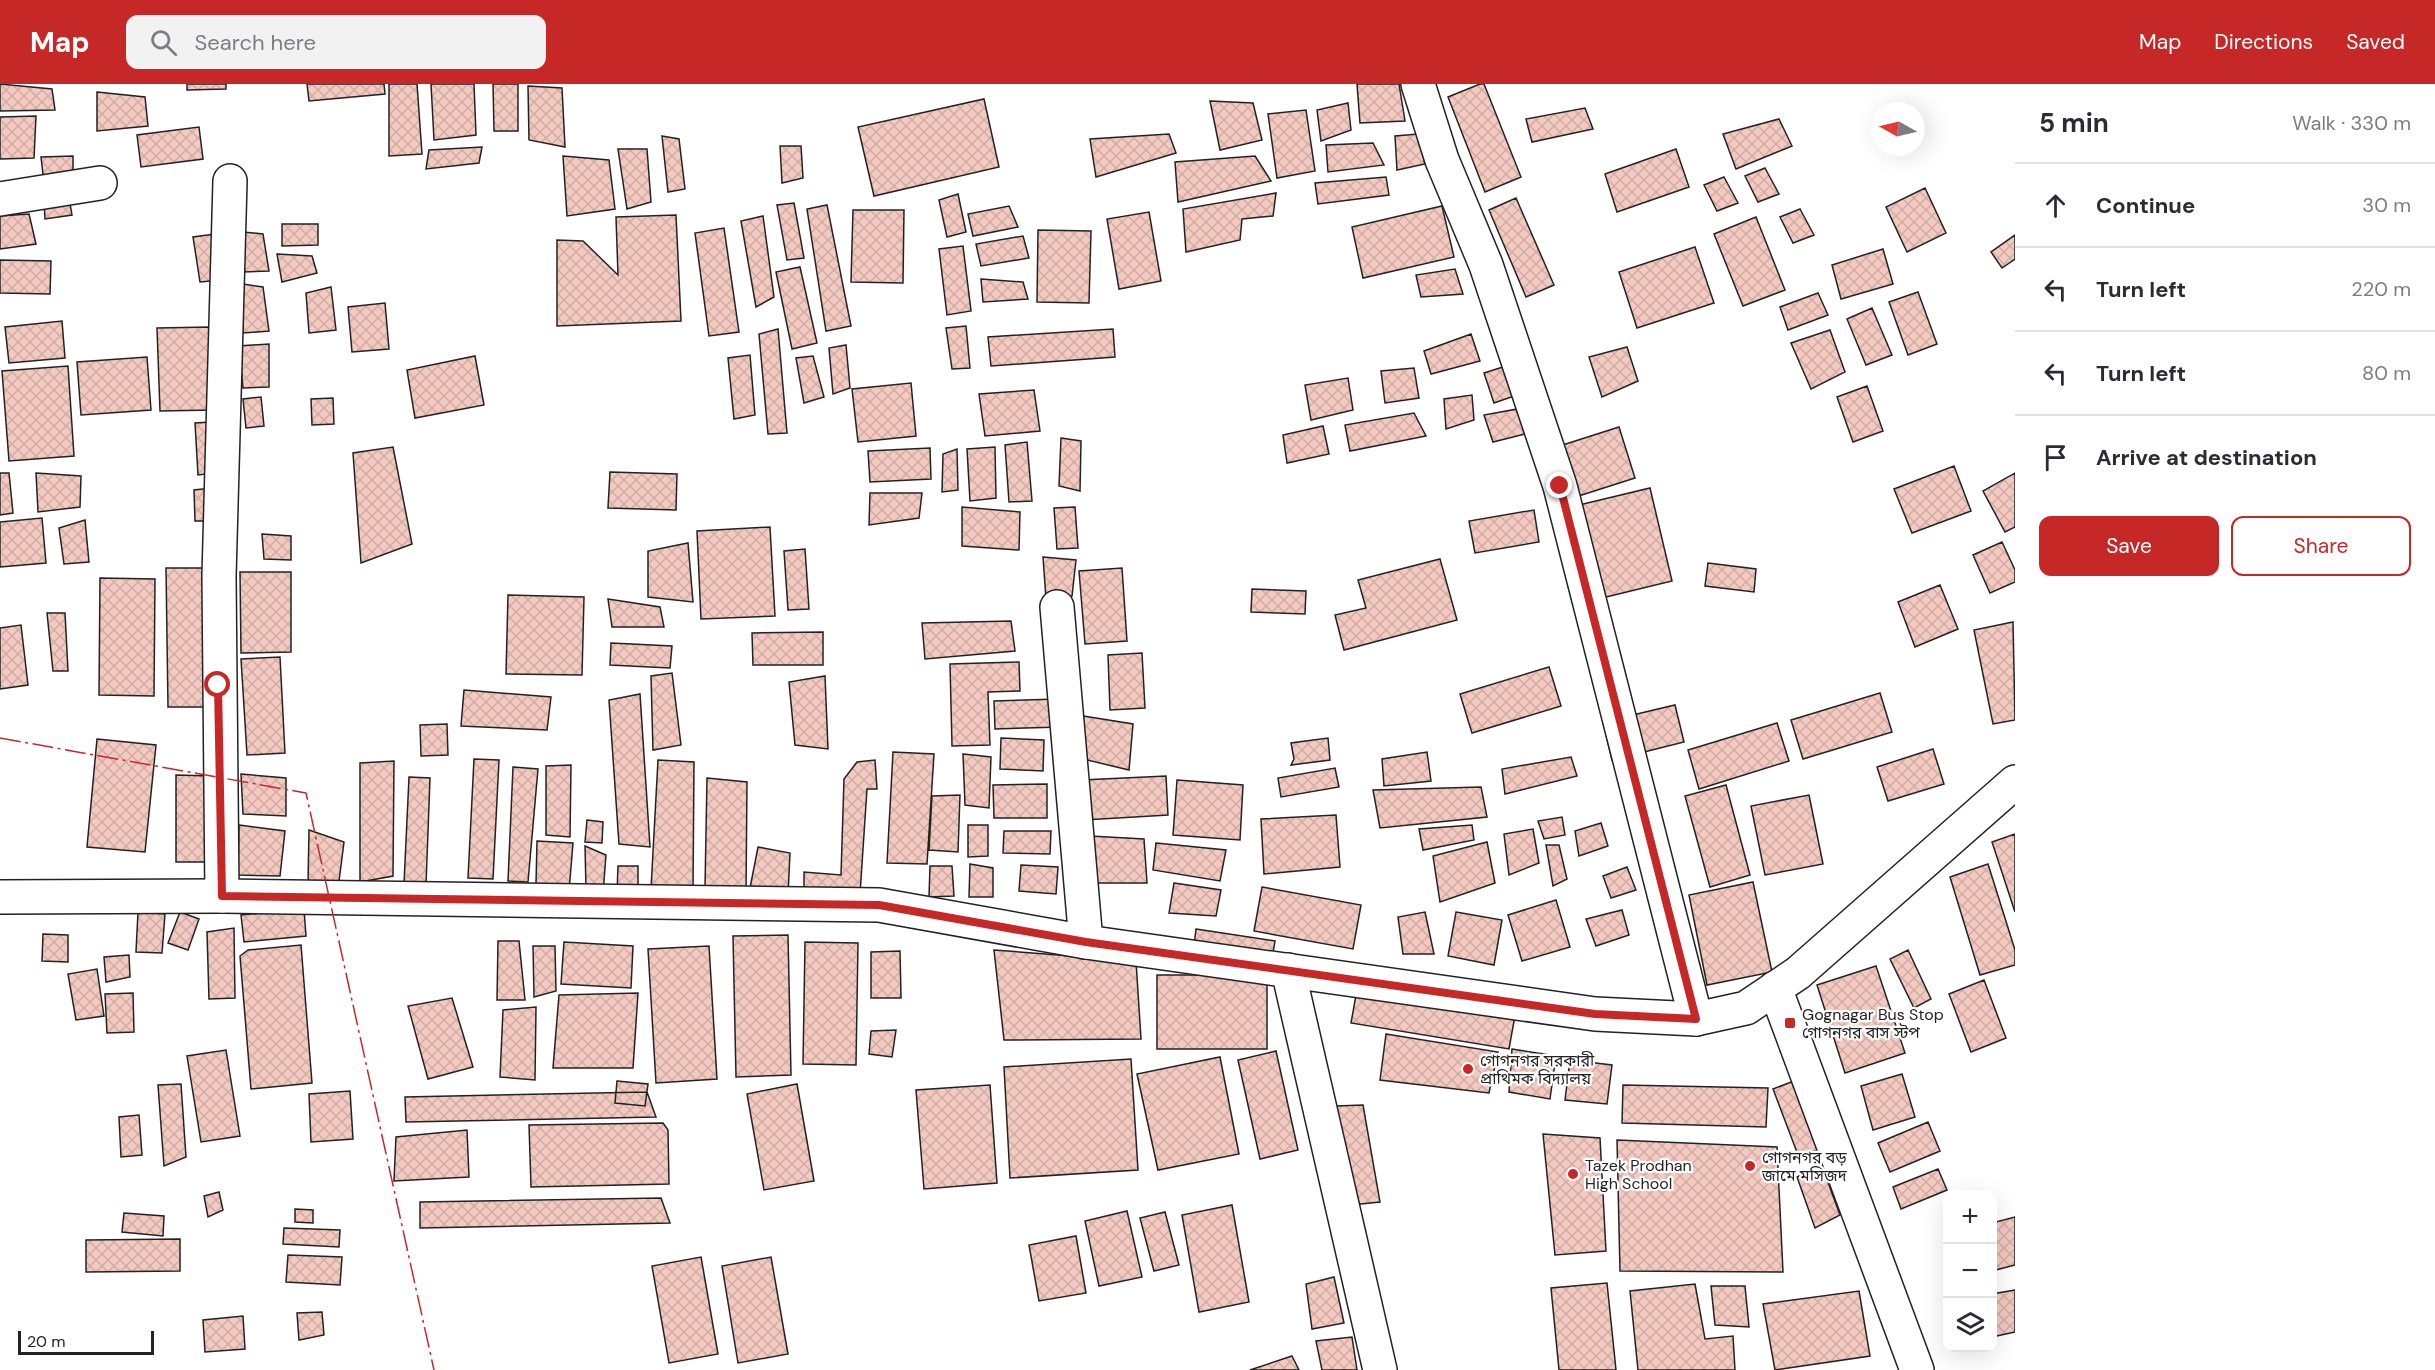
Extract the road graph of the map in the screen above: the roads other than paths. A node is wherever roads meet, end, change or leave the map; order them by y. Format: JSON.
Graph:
{"nodes":[{"id":1,"x":1418,"y":84,"type":"edge"},
{"id":2,"x":230,"y":181,"type":"dead end"},
{"id":3,"x":100,"y":183,"type":"dead end"},
{"id":4,"x":0,"y":199,"type":"edge"},
{"id":5,"x":1057,"y":607,"type":"dead end"},
{"id":6,"x":2015,"y":782,"type":"edge"},
{"id":7,"x":222,"y":896,"type":"junction"},
{"id":8,"x":0,"y":897,"type":"edge"},
{"id":9,"x":1086,"y":942,"type":"junction"},
{"id":10,"x":1288,"y":970,"type":"junction"},
{"id":11,"x":1775,"y":988,"type":"junction"},
{"id":12,"x":1696,"y":1019,"type":"junction"},
{"id":13,"x":1380,"y":1370,"type":"edge"},
{"id":14,"x":1917,"y":1370,"type":"edge"}],
"edges":[{"from":1,"to":12,"type":"street"},
{"from":2,"to":7,"type":"street"},
{"from":3,"to":4,"type":"street"},
{"from":5,"to":9,"type":"street"},
{"from":6,"to":11,"type":"street"},
{"from":7,"to":8,"type":"street"},
{"from":7,"to":9,"type":"street"},
{"from":9,"to":10,"type":"street"},
{"from":10,"to":12,"type":"street"},
{"from":10,"to":13,"type":"street"},
{"from":11,"to":12,"type":"street"},
{"from":11,"to":14,"type":"street"}]}
